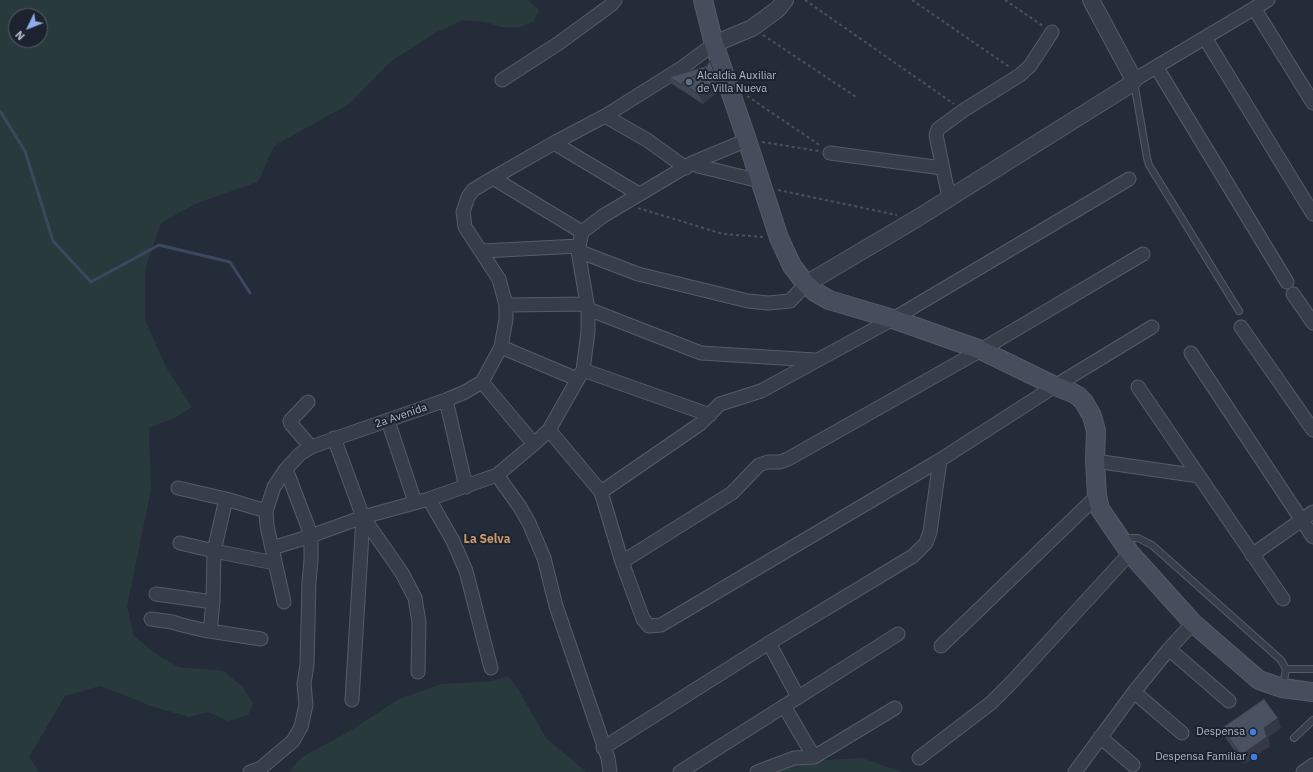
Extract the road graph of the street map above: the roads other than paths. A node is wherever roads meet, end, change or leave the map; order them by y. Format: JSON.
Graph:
{"nodes":[{"id":1,"x":615,"y":0,"type":"edge"},
{"id":2,"x":703,"y":0,"type":"edge"},
{"id":3,"x":785,"y":0,"type":"edge"},
{"id":4,"x":1091,"y":0,"type":"edge"},
{"id":5,"x":1268,"y":0,"type":"edge"},
{"id":6,"x":1254,"y":8,"type":"junction"},
{"id":7,"x":1052,"y":32,"type":"road end"},
{"id":8,"x":1205,"y":38,"type":"junction"},
{"id":9,"x":714,"y":44,"type":"junction"},
{"id":10,"x":1157,"y":68,"type":"junction"},
{"id":11,"x":502,"y":80,"type":"dead end"},
{"id":12,"x":1134,"y":80,"type":"junction"},
{"id":13,"x":1313,"y":103,"type":"edge"},
{"id":14,"x":605,"y":116,"type":"junction"},
{"id":15,"x":747,"y":140,"type":"junction"},
{"id":16,"x":554,"y":144,"type":"junction"},
{"id":17,"x":830,"y":152,"type":"road end"},
{"id":18,"x":689,"y":165,"type":"junction"},
{"id":19,"x":942,"y":168,"type":"junction"},
{"id":20,"x":493,"y":178,"type":"junction"},
{"id":21,"x":1129,"y":179,"type":"dead end"},
{"id":22,"x":762,"y":184,"type":"junction"},
{"id":23,"x":640,"y":194,"type":"junction"},
{"id":24,"x":950,"y":198,"type":"junction"},
{"id":25,"x":1313,"y":214,"type":"edge"},
{"id":26,"x":582,"y":232,"type":"junction"},
{"id":27,"x":578,"y":248,"type":"junction"},
{"id":28,"x":482,"y":251,"type":"junction"},
{"id":29,"x":1144,"y":254,"type":"dead end"},
{"id":30,"x":1287,"y":282,"type":"dead end"},
{"id":31,"x":806,"y":284,"type":"junction"},
{"id":32,"x":1293,"y":294,"type":"dead end"},
{"id":33,"x":506,"y":305,"type":"junction"},
{"id":34,"x":588,"y":306,"type":"junction"},
{"id":35,"x":1239,"y":311,"type":"dead end"},
{"id":36,"x":893,"y":319,"type":"junction"},
{"id":37,"x":1313,"y":323,"type":"edge"},
{"id":38,"x":1152,"y":327,"type":"dead end"},
{"id":39,"x":1241,"y":327,"type":"dead end"},
{"id":40,"x":501,"y":347,"type":"junction"},
{"id":41,"x":981,"y":350,"type":"junction"},
{"id":42,"x":1191,"y":353,"type":"dead end"},
{"id":43,"x":815,"y":360,"type":"junction"},
{"id":44,"x":580,"y":375,"type":"junction"},
{"id":45,"x":482,"y":382,"type":"junction"},
{"id":46,"x":1055,"y":386,"type":"junction"},
{"id":47,"x":1138,"y":387,"type":"dead end"},
{"id":48,"x":446,"y":400,"type":"junction"},
{"id":49,"x":308,"y":402,"type":"dead end"},
{"id":50,"x":710,"y":415,"type":"junction"},
{"id":51,"x":388,"y":421,"type":"junction"},
{"id":52,"x":549,"y":430,"type":"junction"},
{"id":53,"x":1313,"y":430,"type":"edge"},
{"id":54,"x":334,"y":438,"type":"junction"},
{"id":55,"x":534,"y":444,"type":"junction"},
{"id":56,"x":311,"y":447,"type":"junction"},
{"id":57,"x":940,"y":460,"type":"junction"},
{"id":58,"x":1095,"y":461,"type":"junction"},
{"id":59,"x":286,"y":469,"type":"junction"},
{"id":60,"x":497,"y":475,"type":"junction"},
{"id":61,"x":1199,"y":476,"type":"junction"},
{"id":62,"x":466,"y":487,"type":"junction"},
{"id":63,"x":178,"y":488,"type":"dead end"},
{"id":64,"x":601,"y":492,"type":"junction"},
{"id":65,"x":1097,"y":496,"type":"junction"},
{"id":66,"x":226,"y":499,"type":"junction"},
{"id":67,"x":429,"y":499,"type":"junction"},
{"id":68,"x":415,"y":502,"type":"junction"},
{"id":69,"x":266,"y":511,"type":"junction"},
{"id":70,"x":1313,"y":512,"type":"edge"},
{"id":71,"x":363,"y":517,"type":"junction"},
{"id":72,"x":1302,"y":520,"type":"junction"},
{"id":73,"x":311,"y":535,"type":"junction"},
{"id":74,"x":1313,"y":537,"type":"edge"},
{"id":75,"x":1120,"y":538,"type":"junction"},
{"id":76,"x":180,"y":543,"type":"dead end"},
{"id":77,"x":272,"y":548,"type":"junction"},
{"id":78,"x":214,"y":551,"type":"junction"},
{"id":79,"x":1130,"y":553,"type":"junction"},
{"id":80,"x":1252,"y":555,"type":"junction"},
{"id":81,"x":622,"y":562,"type":"junction"},
{"id":82,"x":276,"y":563,"type":"junction"},
{"id":83,"x":156,"y":594,"type":"dead end"},
{"id":84,"x":1283,"y":599,"type":"dead end"},
{"id":85,"x":213,"y":602,"type":"junction"},
{"id":86,"x":284,"y":602,"type":"dead end"},
{"id":87,"x":151,"y":619,"type":"dead end"},
{"id":88,"x":1193,"y":623,"type":"junction"},
{"id":89,"x":210,"y":631,"type":"junction"},
{"id":90,"x":898,"y":634,"type":"dead end"},
{"id":91,"x":261,"y":639,"type":"dead end"},
{"id":92,"x":769,"y":643,"type":"junction"},
{"id":93,"x":941,"y":646,"type":"dead end"},
{"id":94,"x":1169,"y":649,"type":"junction"},
{"id":95,"x":492,"y":668,"type":"dead end"},
{"id":96,"x":1286,"y":669,"type":"junction"},
{"id":97,"x":1313,"y":669,"type":"edge"},
{"id":98,"x":418,"y":672,"type":"dead end"},
{"id":99,"x":1282,"y":688,"type":"junction"},
{"id":100,"x":1134,"y":692,"type":"junction"},
{"id":101,"x":1313,"y":692,"type":"edge"},
{"id":102,"x":798,"y":697,"type":"junction"},
{"id":103,"x":352,"y":700,"type":"dead end"},
{"id":104,"x":1229,"y":701,"type":"dead end"},
{"id":105,"x":784,"y":706,"type":"junction"},
{"id":106,"x":895,"y":708,"type":"dead end"},
{"id":107,"x":1313,"y":720,"type":"edge"},
{"id":108,"x":1182,"y":733,"type":"dead end"},
{"id":109,"x":1100,"y":737,"type":"junction"},
{"id":110,"x":1294,"y":738,"type":"dead end"},
{"id":111,"x":603,"y":748,"type":"junction"},
{"id":112,"x":814,"y":757,"type":"junction"},
{"id":113,"x":919,"y":758,"type":"dead end"},
{"id":114,"x":1133,"y":765,"type":"dead end"},
{"id":115,"x":1313,"y":765,"type":"edge"},
{"id":116,"x":250,"y":772,"type":"edge"},
{"id":117,"x":610,"y":772,"type":"edge"},
{"id":118,"x":680,"y":772,"type":"edge"},
{"id":119,"x":757,"y":772,"type":"edge"},
{"id":120,"x":1075,"y":772,"type":"edge"},
{"id":121,"x":1303,"y":772,"type":"edge"}],
"edges":[{"from":1,"to":11,"type":"street"},
{"from":2,"to":9,"type":"main road"},
{"from":3,"to":9,"type":"street"},
{"from":4,"to":12,"type":"street"},
{"from":5,"to":6,"type":"street"},
{"from":6,"to":8,"type":"street"},
{"from":6,"to":13,"type":"street"},
{"from":7,"to":19,"type":"street"},
{"from":8,"to":10,"type":"street"},
{"from":8,"to":25,"type":"street"},
{"from":9,"to":14,"type":"street"},
{"from":9,"to":15,"type":"main road"},
{"from":10,"to":12,"type":"street"},
{"from":10,"to":30,"type":"street"},
{"from":12,"to":24,"type":"street"},
{"from":12,"to":35,"type":"lane"},
{"from":14,"to":16,"type":"street"},
{"from":14,"to":18,"type":"street"},
{"from":15,"to":18,"type":"street"},
{"from":15,"to":22,"type":"main road"},
{"from":16,"to":20,"type":"street"},
{"from":16,"to":23,"type":"street"},
{"from":17,"to":19,"type":"street"},
{"from":18,"to":22,"type":"street"},
{"from":18,"to":23,"type":"street"},
{"from":19,"to":24,"type":"street"},
{"from":20,"to":26,"type":"street"},
{"from":20,"to":28,"type":"street"},
{"from":21,"to":36,"type":"street"},
{"from":22,"to":31,"type":"main road"},
{"from":23,"to":26,"type":"street"},
{"from":24,"to":31,"type":"street"},
{"from":26,"to":27,"type":"street"},
{"from":27,"to":28,"type":"street"},
{"from":27,"to":31,"type":"street"},
{"from":27,"to":34,"type":"street"},
{"from":28,"to":33,"type":"street"},
{"from":29,"to":41,"type":"street"},
{"from":31,"to":36,"type":"main road"},
{"from":32,"to":37,"type":"street"},
{"from":33,"to":34,"type":"street"},
{"from":33,"to":40,"type":"street"},
{"from":34,"to":43,"type":"street"},
{"from":34,"to":44,"type":"street"},
{"from":36,"to":41,"type":"main road"},
{"from":36,"to":43,"type":"street"},
{"from":38,"to":46,"type":"street"},
{"from":39,"to":53,"type":"street"},
{"from":40,"to":44,"type":"street"},
{"from":40,"to":45,"type":"street"},
{"from":41,"to":46,"type":"main road"},
{"from":41,"to":81,"type":"street"},
{"from":42,"to":72,"type":"street"},
{"from":43,"to":50,"type":"street"},
{"from":44,"to":50,"type":"street"},
{"from":44,"to":52,"type":"street"},
{"from":45,"to":48,"type":"street","name":"2a Avenida"},
{"from":45,"to":55,"type":"street"},
{"from":46,"to":57,"type":"street"},
{"from":46,"to":58,"type":"main road"},
{"from":47,"to":61,"type":"street"},
{"from":48,"to":51,"type":"street","name":"2a Avenida"},
{"from":48,"to":62,"type":"street"},
{"from":49,"to":56,"type":"street"},
{"from":50,"to":64,"type":"street"},
{"from":51,"to":54,"type":"street","name":"2a Avenida"},
{"from":51,"to":68,"type":"street"},
{"from":52,"to":55,"type":"street"},
{"from":52,"to":64,"type":"street"},
{"from":54,"to":56,"type":"street","name":"2a Avenida"},
{"from":54,"to":71,"type":"street"},
{"from":55,"to":60,"type":"street"},
{"from":56,"to":59,"type":"street","name":"2a Avenida"},
{"from":57,"to":81,"type":"street"},
{"from":57,"to":92,"type":"street"},
{"from":58,"to":61,"type":"street"},
{"from":58,"to":65,"type":"main road"},
{"from":59,"to":69,"type":"street","name":"2a Avenida"},
{"from":59,"to":73,"type":"street"},
{"from":60,"to":62,"type":"street"},
{"from":60,"to":111,"type":"street"},
{"from":61,"to":80,"type":"street"},
{"from":62,"to":67,"type":"street"},
{"from":63,"to":66,"type":"street"},
{"from":64,"to":81,"type":"street"},
{"from":65,"to":75,"type":"main road"},
{"from":65,"to":93,"type":"street"},
{"from":66,"to":69,"type":"street"},
{"from":66,"to":78,"type":"street"},
{"from":67,"to":68,"type":"street"},
{"from":67,"to":95,"type":"street"},
{"from":68,"to":71,"type":"street"},
{"from":69,"to":77,"type":"street","name":"2a Avenida"},
{"from":70,"to":72,"type":"street"},
{"from":71,"to":73,"type":"street"},
{"from":71,"to":98,"type":"street"},
{"from":71,"to":103,"type":"street"},
{"from":72,"to":74,"type":"street"},
{"from":72,"to":80,"type":"street"},
{"from":73,"to":77,"type":"street"},
{"from":73,"to":116,"type":"street"},
{"from":75,"to":79,"type":"main road"},
{"from":75,"to":96,"type":"lane"},
{"from":76,"to":78,"type":"street"},
{"from":77,"to":82,"type":"street","name":"2a Avenida"},
{"from":78,"to":82,"type":"street"},
{"from":78,"to":85,"type":"street"},
{"from":79,"to":88,"type":"main road"},
{"from":79,"to":113,"type":"street"},
{"from":80,"to":84,"type":"street"},
{"from":82,"to":86,"type":"street","name":"2a Avenida"},
{"from":83,"to":85,"type":"street"},
{"from":85,"to":89,"type":"street"},
{"from":87,"to":89,"type":"street"},
{"from":88,"to":94,"type":"street"},
{"from":88,"to":99,"type":"main road"},
{"from":89,"to":91,"type":"street"},
{"from":90,"to":102,"type":"street"},
{"from":92,"to":102,"type":"street"},
{"from":92,"to":111,"type":"street"},
{"from":94,"to":100,"type":"street"},
{"from":94,"to":104,"type":"street"},
{"from":96,"to":97,"type":"lane"},
{"from":96,"to":99,"type":"lane"},
{"from":99,"to":101,"type":"main road"},
{"from":100,"to":108,"type":"street"},
{"from":100,"to":109,"type":"street"},
{"from":102,"to":105,"type":"street"},
{"from":105,"to":112,"type":"street"},
{"from":105,"to":118,"type":"street"},
{"from":106,"to":112,"type":"street"},
{"from":107,"to":110,"type":"lane"},
{"from":109,"to":114,"type":"street"},
{"from":109,"to":120,"type":"street"},
{"from":111,"to":117,"type":"street"},
{"from":112,"to":119,"type":"street"},
{"from":115,"to":121,"type":"street"}]}
